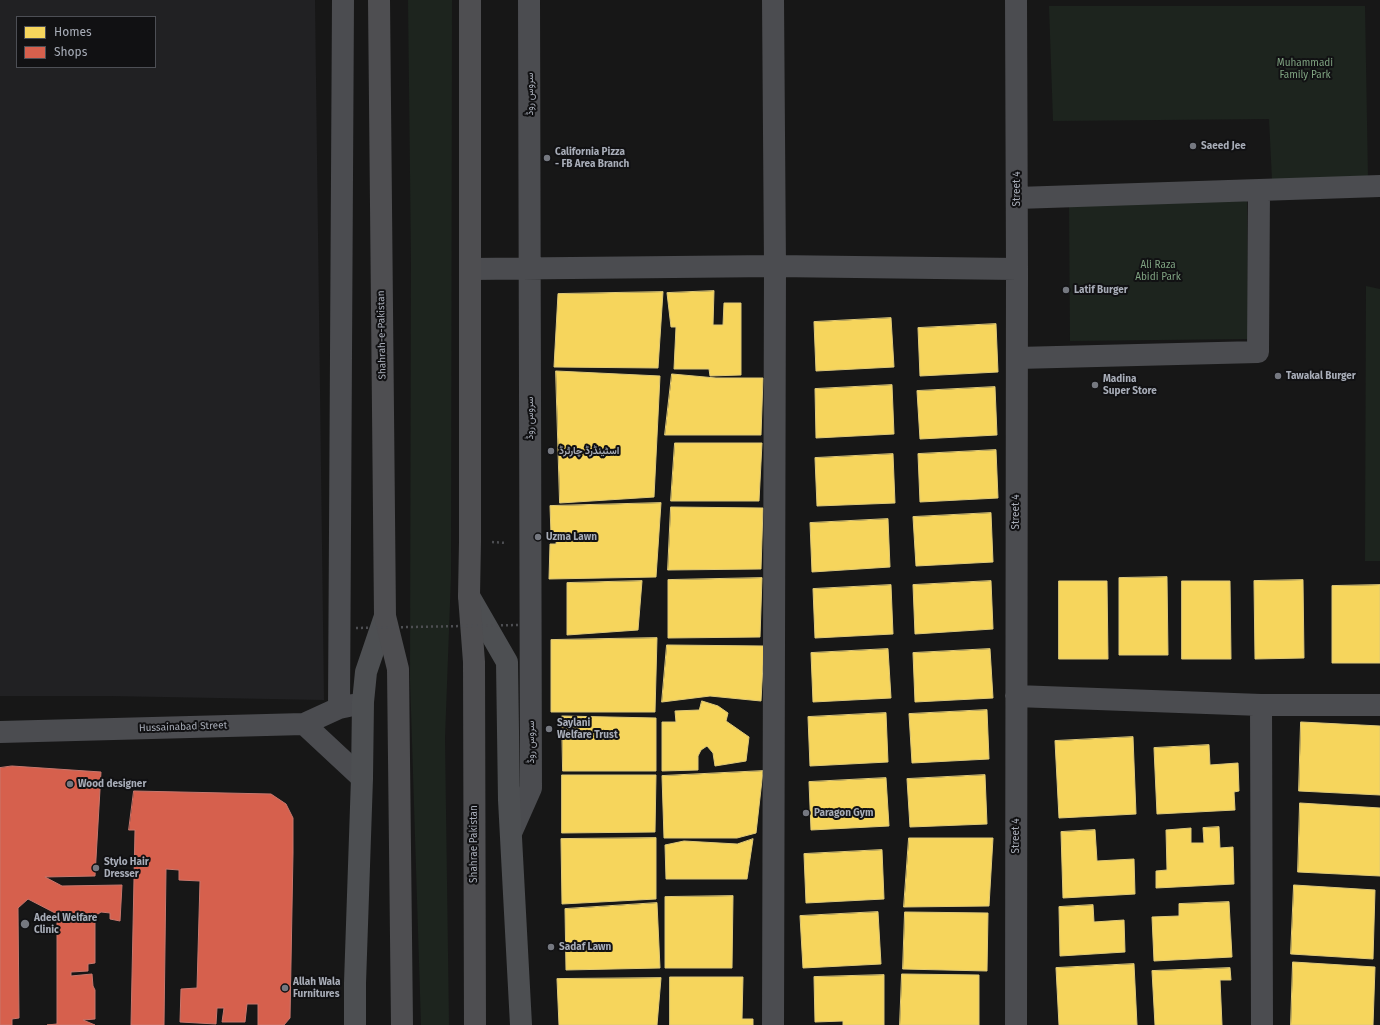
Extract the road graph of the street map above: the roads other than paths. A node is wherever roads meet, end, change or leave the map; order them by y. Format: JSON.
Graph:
{"nodes":[{"id":1,"x":343,"y":0,"type":"edge"},
{"id":2,"x":379,"y":0,"type":"edge"},
{"id":3,"x":470,"y":0,"type":"edge"},
{"id":4,"x":529,"y":0,"type":"edge"},
{"id":5,"x":773,"y":0,"type":"edge"},
{"id":6,"x":1016,"y":0,"type":"edge"},
{"id":7,"x":1380,"y":186,"type":"edge"},
{"id":8,"x":1259,"y":190,"type":"junction"},
{"id":9,"x":1017,"y":198,"type":"junction"},
{"id":10,"x":775,"y":266,"type":"junction"},
{"id":11,"x":530,"y":268,"type":"junction"},
{"id":12,"x":470,"y":269,"type":"junction"},
{"id":13,"x":1017,"y":269,"type":"junction"},
{"id":14,"x":1017,"y":358,"type":"junction"},
{"id":15,"x":469,"y":596,"type":"junction"},
{"id":16,"x":385,"y":616,"type":"junction"},
{"id":17,"x":1016,"y":696,"type":"junction"},
{"id":18,"x":363,"y":702,"type":"junction"},
{"id":19,"x":1261,"y":705,"type":"junction"},
{"id":20,"x":1380,"y":705,"type":"edge"},
{"id":21,"x":339,"y":708,"type":"junction"},
{"id":22,"x":304,"y":724,"type":"junction"},
{"id":23,"x":0,"y":732,"type":"edge"},
{"id":24,"x":362,"y":778,"type":"junction"},
{"id":25,"x":511,"y":833,"type":"junction"},
{"id":26,"x":355,"y":1025,"type":"edge"},
{"id":27,"x":402,"y":1025,"type":"edge"},
{"id":28,"x":475,"y":1025,"type":"edge"},
{"id":29,"x":521,"y":1025,"type":"edge"},
{"id":30,"x":773,"y":1025,"type":"edge"},
{"id":31,"x":1016,"y":1025,"type":"edge"},
{"id":32,"x":1262,"y":1025,"type":"edge"}],
"edges":[{"from":1,"to":21,"type":"street"},
{"from":2,"to":16,"type":"highway","name":"Shahrah-e-Pakistan"},
{"from":3,"to":12,"type":"highway"},
{"from":4,"to":11,"type":"street","name":"سروس روڈ"},
{"from":5,"to":10,"type":"street"},
{"from":6,"to":9,"type":"street","name":"Street 4"},
{"from":7,"to":8,"type":"street"},
{"from":8,"to":9,"type":"street"},
{"from":8,"to":14,"type":"street"},
{"from":9,"to":13,"type":"street","name":"Street 4"},
{"from":10,"to":11,"type":"street"},
{"from":10,"to":13,"type":"street"},
{"from":10,"to":30,"type":"street"},
{"from":11,"to":12,"type":"street"},
{"from":11,"to":25,"type":"street","name":"سروس روڈ"},
{"from":12,"to":15,"type":"highway"},
{"from":13,"to":14,"type":"street","name":"Street 4"},
{"from":14,"to":17,"type":"street","name":"Street 4"},
{"from":15,"to":25,"type":"main road"},
{"from":15,"to":28,"type":"highway","name":"Shahrae Pakistan"},
{"from":16,"to":18,"type":"main road"},
{"from":16,"to":27,"type":"highway","name":"Shahrah-e-Pakistan"},
{"from":17,"to":19,"type":"street"},
{"from":17,"to":31,"type":"street","name":"Street 4"},
{"from":18,"to":21,"type":"street","name":"Hussainabad Street"},
{"from":18,"to":24,"type":"main road"},
{"from":19,"to":20,"type":"street"},
{"from":19,"to":32,"type":"street"},
{"from":21,"to":22,"type":"street","name":"Hussainabad Street"},
{"from":22,"to":23,"type":"street","name":"Hussainabad Street"},
{"from":22,"to":24,"type":"street"},
{"from":24,"to":26,"type":"main road"},
{"from":25,"to":29,"type":"main road"}]}
